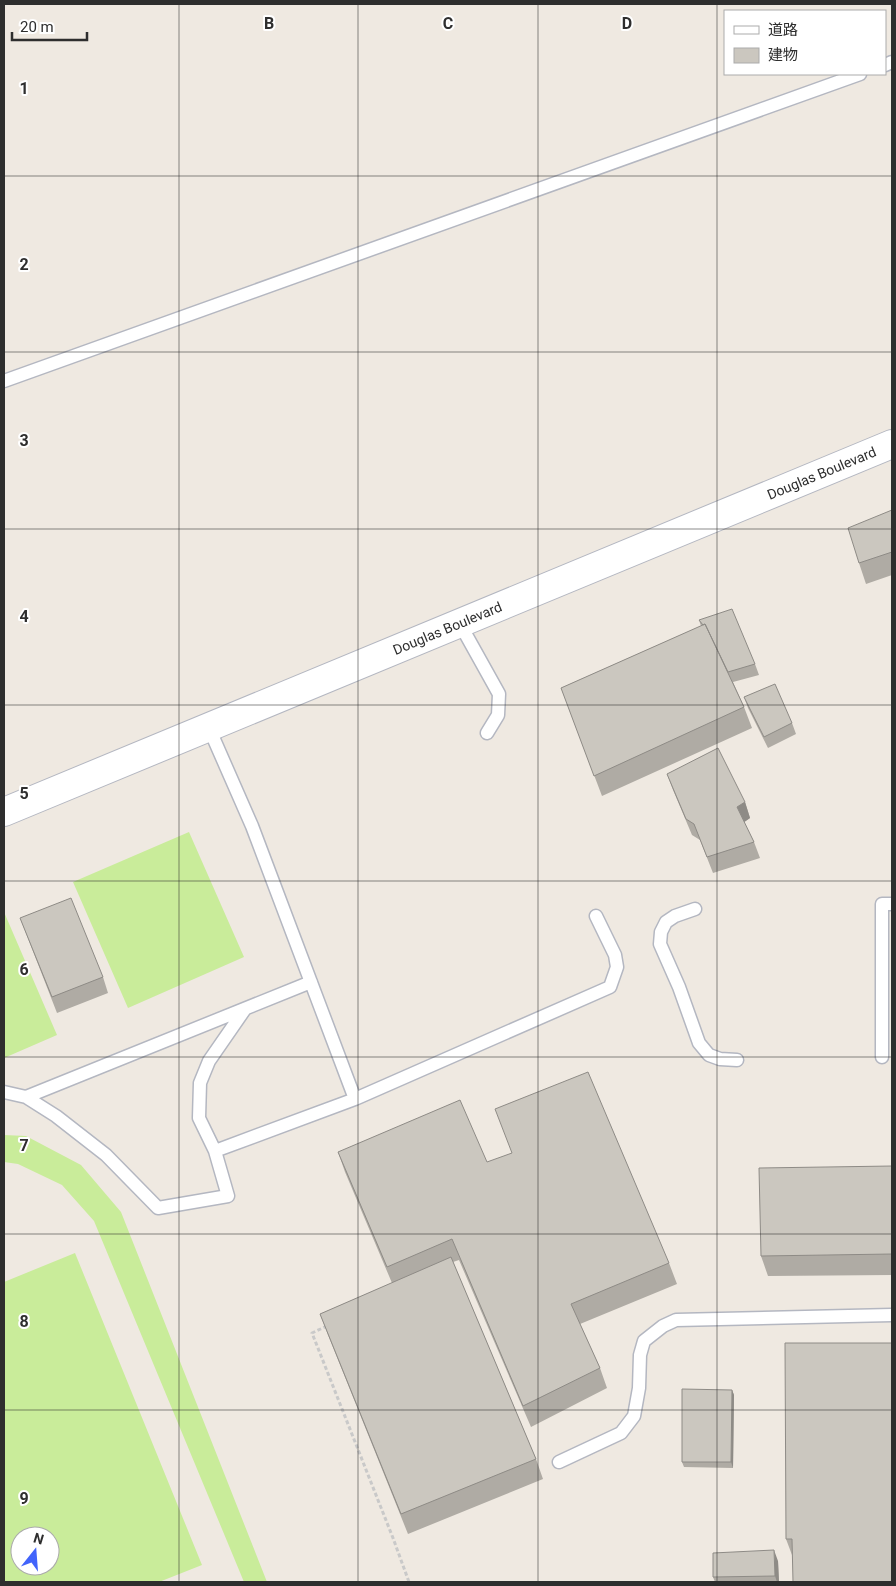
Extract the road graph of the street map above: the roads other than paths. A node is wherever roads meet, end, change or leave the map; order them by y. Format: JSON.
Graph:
{"nodes":[{"id":1,"x":857,"y":75,"type":"edge"},
{"id":2,"x":4,"y":381,"type":"edge"},
{"id":3,"x":892,"y":444,"type":"edge"},
{"id":4,"x":460,"y":624,"type":"junction"},
{"id":5,"x":208,"y":728,"type":"junction"},
{"id":6,"x":487,"y":733,"type":"dead end"},
{"id":7,"x":4,"y":812,"type":"edge"},
{"id":8,"x":892,"y":904,"type":"edge"},
{"id":9,"x":695,"y":909,"type":"dead end"},
{"id":10,"x":596,"y":916,"type":"dead end"},
{"id":11,"x":311,"y":982,"type":"junction"},
{"id":12,"x":245,"y":1009,"type":"junction"},
{"id":13,"x":882,"y":1057,"type":"dead end"},
{"id":14,"x":736,"y":1060,"type":"dead end"},
{"id":15,"x":4,"y":1092,"type":"edge"},
{"id":16,"x":26,"y":1097,"type":"junction"},
{"id":17,"x":355,"y":1099,"type":"junction"},
{"id":18,"x":215,"y":1151,"type":"junction"},
{"id":19,"x":892,"y":1315,"type":"edge"},
{"id":20,"x":559,"y":1462,"type":"dead end"}],
"edges":[{"from":1,"to":2,"type":"lane"},
{"from":3,"to":4,"type":"street","name":"Douglas Boulevard"},
{"from":4,"to":5,"type":"street","name":"Douglas Boulevard"},
{"from":4,"to":6,"type":"lane"},
{"from":5,"to":7,"type":"street","name":"Douglas Boulevard"},
{"from":5,"to":11,"type":"lane"},
{"from":8,"to":13,"type":"lane"},
{"from":9,"to":14,"type":"lane"},
{"from":10,"to":17,"type":"lane"},
{"from":11,"to":12,"type":"lane"},
{"from":11,"to":17,"type":"lane"},
{"from":12,"to":16,"type":"lane"},
{"from":12,"to":18,"type":"lane"},
{"from":15,"to":16,"type":"lane"},
{"from":16,"to":18,"type":"lane"},
{"from":17,"to":18,"type":"lane"},
{"from":19,"to":20,"type":"lane"}]}
